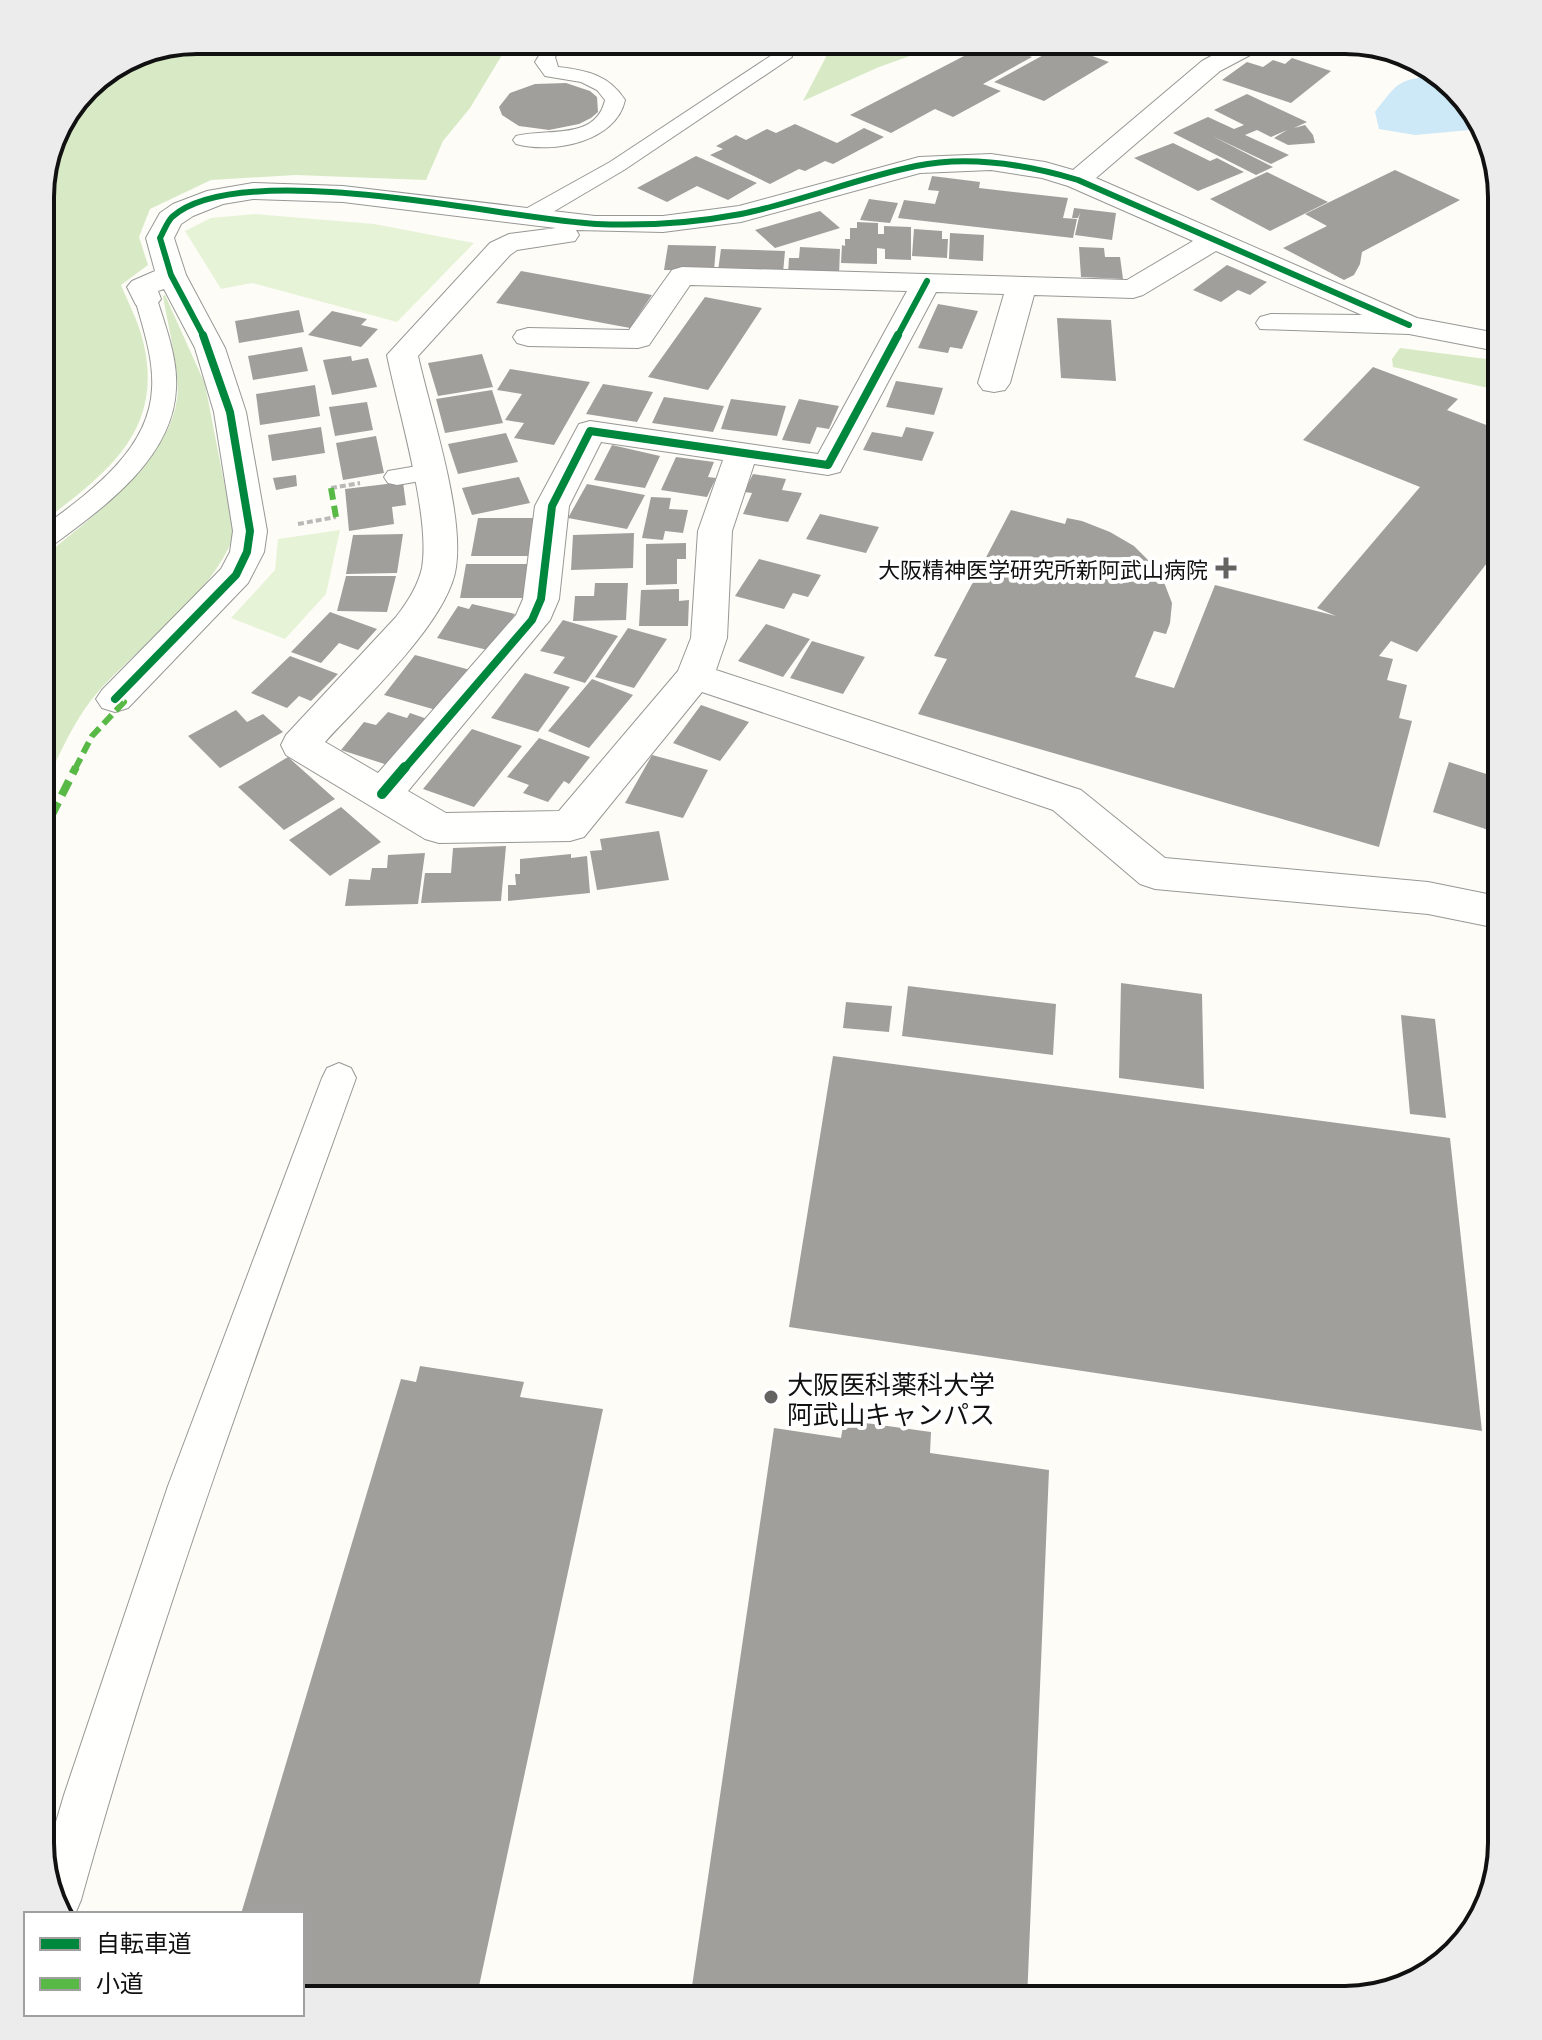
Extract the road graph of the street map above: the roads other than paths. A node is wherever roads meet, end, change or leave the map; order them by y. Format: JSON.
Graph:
{"nodes":[{"id":1,"x":548,"y":54,"type":"edge"},
{"id":2,"x":781,"y":54,"type":"edge"},
{"id":3,"x":1234,"y":54,"type":"edge"},
{"id":4,"x":523,"y":140,"type":"dead end"},
{"id":5,"x":1078,"y":180,"type":"junction"},
{"id":6,"x":528,"y":217,"type":"junction"},
{"id":7,"x":642,"y":225,"type":"junction"},
{"id":8,"x":1214,"y":240,"type":"junction"},
{"id":9,"x":171,"y":275,"type":"junction"},
{"id":10,"x":927,"y":281,"type":"junction"},
{"id":11,"x":1022,"y":284,"type":"junction"},
{"id":12,"x":146,"y":299,"type":"joint"},
{"id":13,"x":1271,"y":323,"type":"dead end"},
{"id":14,"x":1409,"y":325,"type":"junction"},
{"id":15,"x":528,"y":337,"type":"dead end"},
{"id":16,"x":1488,"y":340,"type":"edge"},
{"id":17,"x":994,"y":383,"type":"dead end"},
{"id":18,"x":742,"y":453,"type":"junction"},
{"id":19,"x":54,"y":531,"type":"edge"},
{"id":20,"x":695,"y":676,"type":"junction"},
{"id":21,"x":115,"y":699,"type":"dead end"},
{"id":22,"x":382,"y":794,"type":"junction"},
{"id":23,"x":1488,"y":910,"type":"edge"},
{"id":24,"x":339,"y":1078,"type":"dead end"},
{"id":25,"x":61,"y":1886,"type":"edge"}],
"edges":[{"from":1,"to":4,"type":"lane"},
{"from":2,"to":6,"type":"lane"},
{"from":3,"to":5,"type":"street"},
{"from":5,"to":7,"type":"street"},
{"from":5,"to":8,"type":"street"},
{"from":6,"to":7,"type":"street"},
{"from":6,"to":9,"type":"street"},
{"from":7,"to":22,"type":"street"},
{"from":8,"to":11,"type":"street"},
{"from":8,"to":14,"type":"street"},
{"from":9,"to":12,"type":"street"},
{"from":9,"to":21,"type":"street"},
{"from":10,"to":11,"type":"street"},
{"from":10,"to":15,"type":"street"},
{"from":10,"to":18,"type":"street"},
{"from":11,"to":17,"type":"street"},
{"from":12,"to":19,"type":"lane"},
{"from":13,"to":14,"type":"street"},
{"from":14,"to":16,"type":"street"},
{"from":18,"to":20,"type":"street"},
{"from":18,"to":22,"type":"street"},
{"from":20,"to":22,"type":"street"},
{"from":20,"to":23,"type":"street"},
{"from":24,"to":25,"type":"lane"}]}
